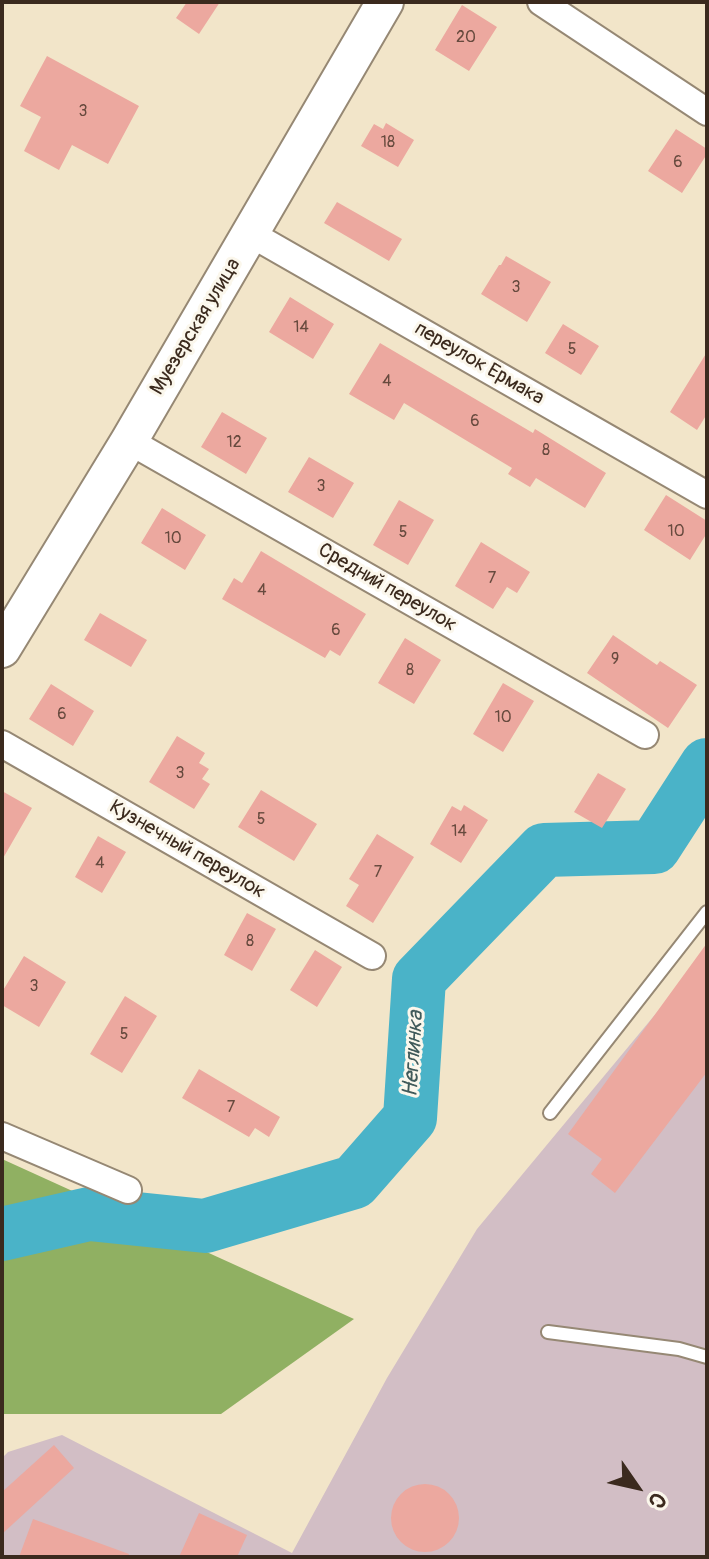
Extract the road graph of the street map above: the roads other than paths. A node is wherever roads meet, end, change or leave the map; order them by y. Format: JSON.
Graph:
{"nodes":[{"id":1,"x":385,"y":2,"type":"edge"},
{"id":2,"x":541,"y":2,"type":"edge"},
{"id":3,"x":707,"y":112,"type":"edge"},
{"id":4,"x":251,"y":234,"type":"junction"},
{"id":5,"x":129,"y":441,"type":"junction"},
{"id":6,"x":707,"y":495,"type":"edge"},
{"id":7,"x":2,"y":649,"type":"edge"},
{"id":8,"x":645,"y":735,"type":"dead end"},
{"id":9,"x":2,"y":744,"type":"edge"},
{"id":10,"x":707,"y":912,"type":"edge"},
{"id":11,"x":372,"y":956,"type":"dead end"},
{"id":12,"x":550,"y":1113,"type":"dead end"},
{"id":13,"x":2,"y":1136,"type":"edge"},
{"id":14,"x":128,"y":1190,"type":"dead end"},
{"id":15,"x":548,"y":1332,"type":"dead end"},
{"id":16,"x":707,"y":1357,"type":"edge"}],
"edges":[{"from":1,"to":4,"type":"main road","name":"Муезерская улица"},
{"from":2,"to":3,"type":"street"},
{"from":4,"to":5,"type":"main road","name":"Муезерская улица"},
{"from":4,"to":6,"type":"street","name":"переулок Ермака"},
{"from":5,"to":7,"type":"main road","name":"Муезерская улица"},
{"from":5,"to":8,"type":"street","name":"Средний переулок"},
{"from":9,"to":11,"type":"street","name":"Кузнечный переулок"},
{"from":10,"to":12,"type":"lane"},
{"from":13,"to":14,"type":"street"},
{"from":15,"to":16,"type":"lane"}]}
